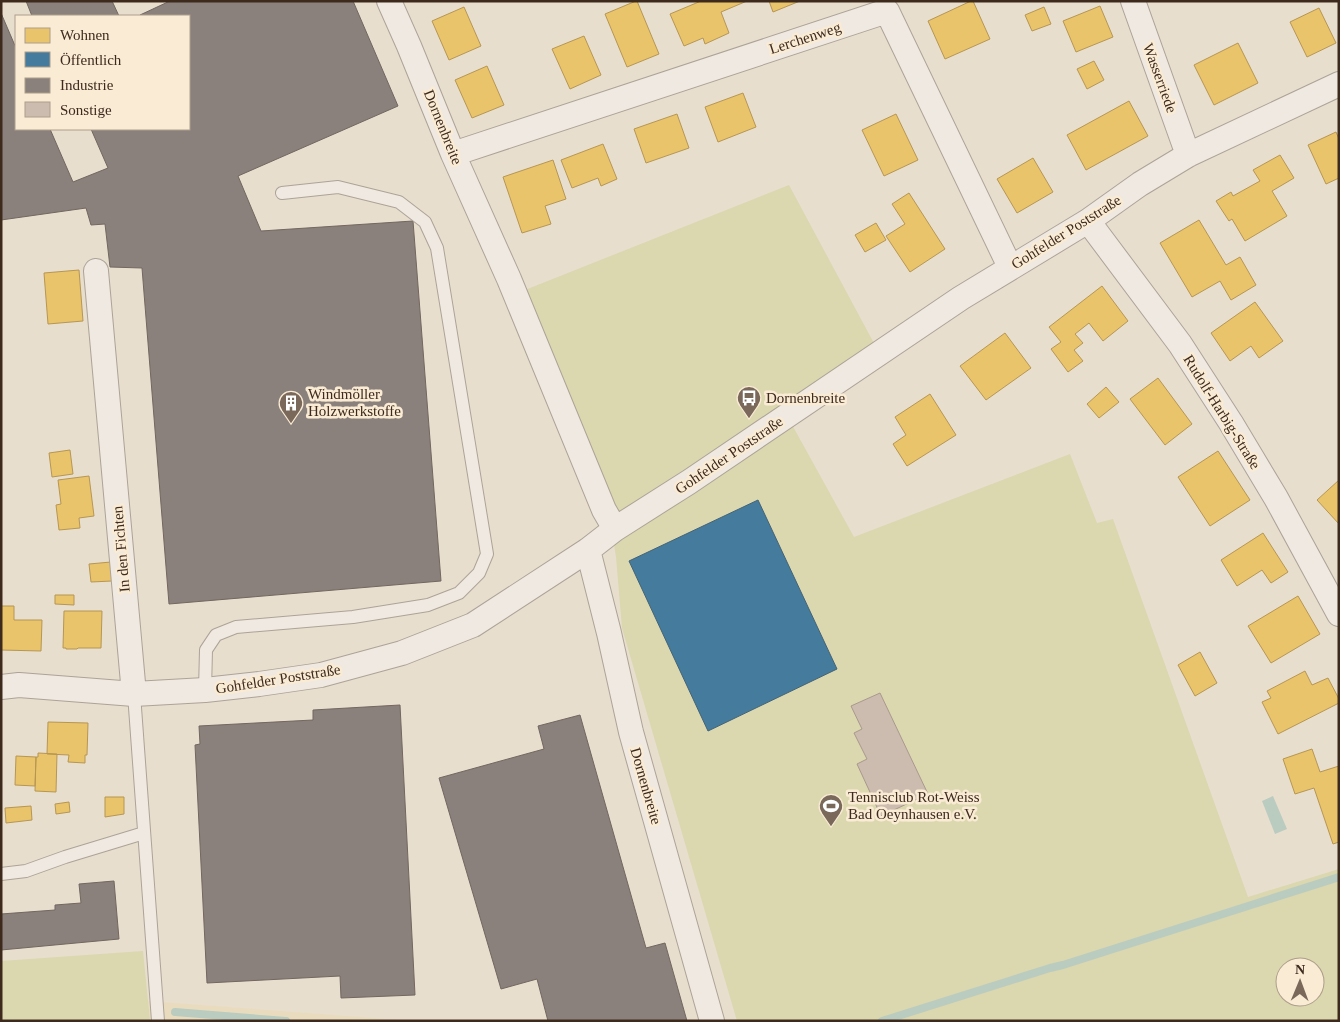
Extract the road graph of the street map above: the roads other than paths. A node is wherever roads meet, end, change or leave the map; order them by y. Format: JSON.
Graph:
{"nodes":[{"id":1,"x":389,"y":1,"type":"edge"},
{"id":2,"x":1133,"y":1,"type":"edge"},
{"id":3,"x":1339,"y":84,"type":"edge"},
{"id":4,"x":453,"y":154,"type":"junction"},
{"id":5,"x":1188,"y":155,"type":"junction"},
{"id":6,"x":282,"y":193,"type":"dead end"},
{"id":7,"x":1088,"y":221,"type":"junction"},
{"id":8,"x":1010,"y":267,"type":"junction"},
{"id":9,"x":96,"y":271,"type":"dead end"},
{"id":10,"x":615,"y":529,"type":"junction"},
{"id":11,"x":588,"y":550,"type":"junction"},
{"id":12,"x":1339,"y":614,"type":"edge"},
{"id":13,"x":1,"y":687,"type":"edge"},
{"id":14,"x":205,"y":690,"type":"junction"},
{"id":15,"x":134,"y":694,"type":"junction"},
{"id":16,"x":144,"y":832,"type":"junction"},
{"id":17,"x":1,"y":874,"type":"edge"},
{"id":18,"x":158,"y":1021,"type":"edge"},
{"id":19,"x":712,"y":1021,"type":"edge"}],
"edges":[{"from":1,"to":4,"type":"street","name":"Dornenbreite"},
{"from":2,"to":5,"type":"street","name":"Wasserriede"},
{"from":3,"to":5,"type":"street","name":"Gohfelder Poststraße"},
{"from":4,"to":8,"type":"street","name":"Lerchenweg"},
{"from":4,"to":10,"type":"street","name":"Dornenbreite"},
{"from":5,"to":7,"type":"street","name":"Gohfelder Poststraße"},
{"from":6,"to":14,"type":"lane"},
{"from":7,"to":8,"type":"street","name":"Gohfelder Poststraße"},
{"from":7,"to":12,"type":"street","name":"Rudolf-Harbig-Straße"},
{"from":8,"to":10,"type":"street","name":"Gohfelder Poststraße"},
{"from":9,"to":15,"type":"street","name":"In den Fichten"},
{"from":10,"to":11,"type":"street","name":"Gohfelder Poststraße"},
{"from":11,"to":14,"type":"street","name":"Gohfelder Poststraße"},
{"from":11,"to":19,"type":"street","name":"Dornenbreite"},
{"from":13,"to":15,"type":"street"},
{"from":14,"to":15,"type":"street","name":"Gohfelder Poststraße"},
{"from":15,"to":16,"type":"lane"},
{"from":16,"to":17,"type":"lane"},
{"from":16,"to":18,"type":"lane"}]}
